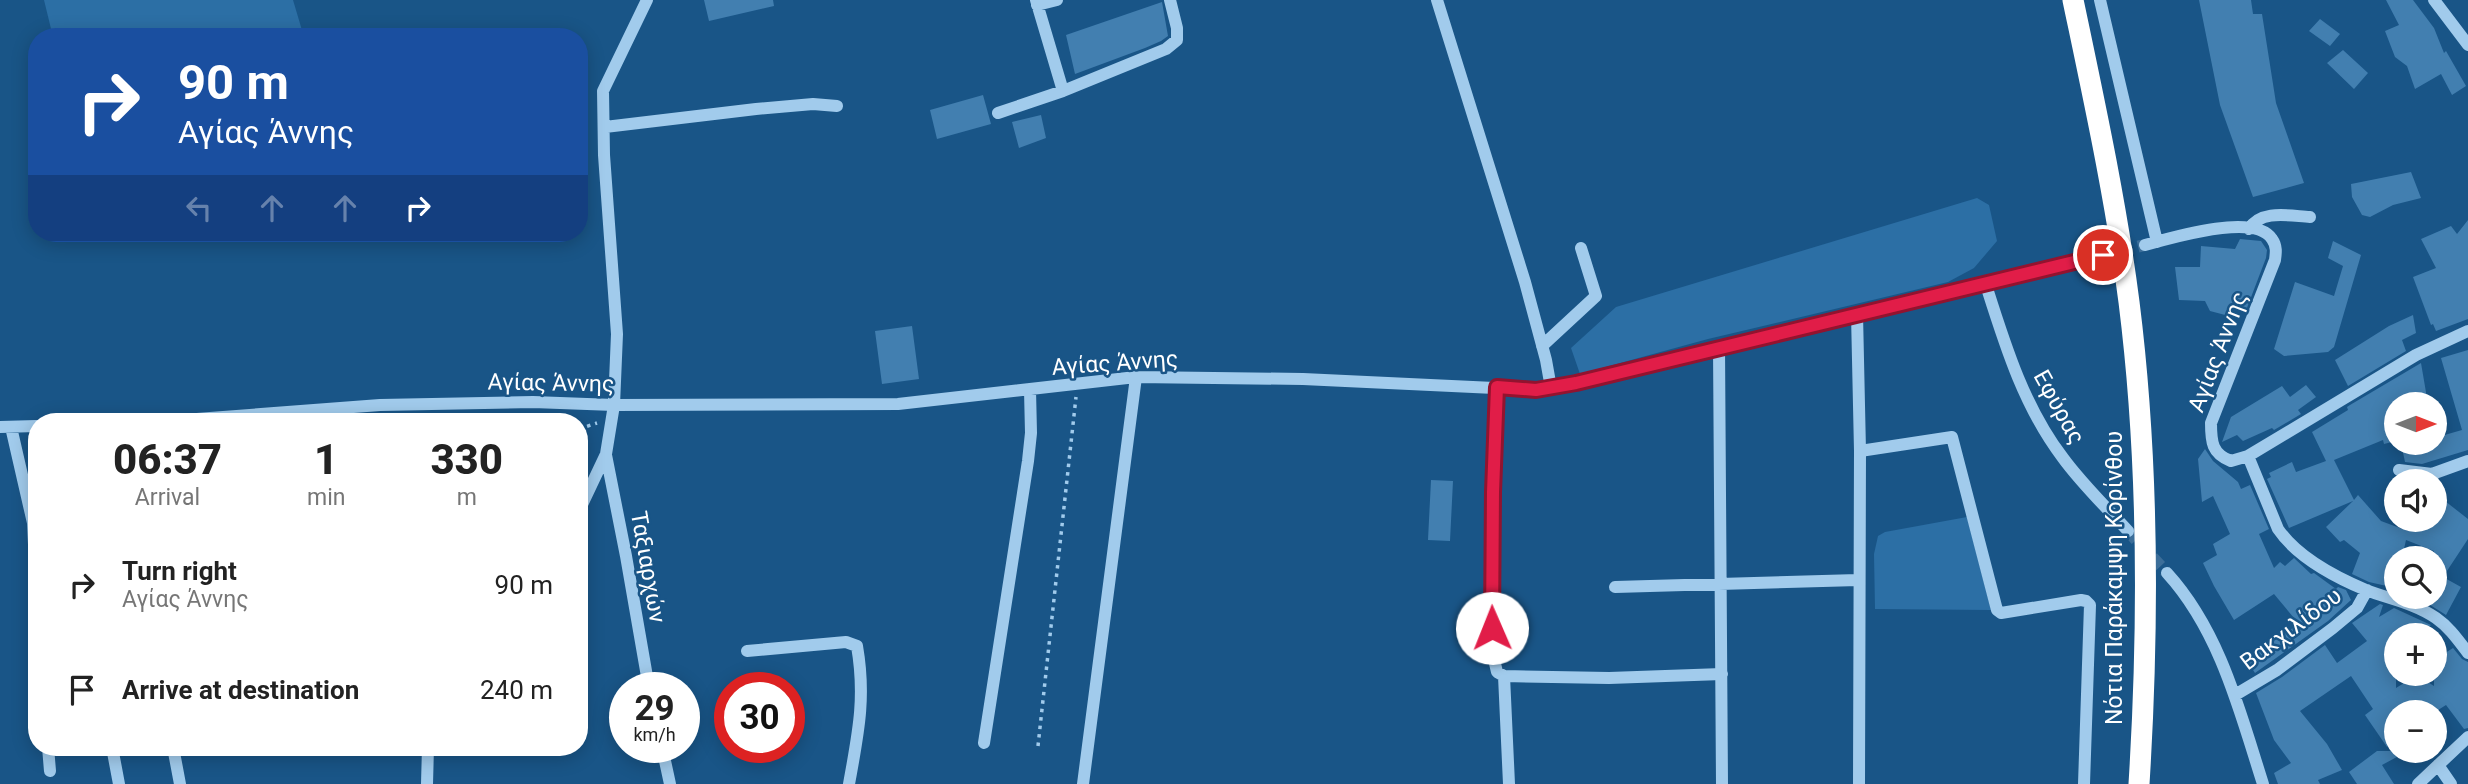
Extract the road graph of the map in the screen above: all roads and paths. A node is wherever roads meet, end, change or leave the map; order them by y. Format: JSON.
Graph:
{"nodes":[{"id":1,"x":647,"y":0,"type":"edge"},
{"id":2,"x":1057,"y":0,"type":"edge"},
{"id":3,"x":1170,"y":0,"type":"edge"},
{"id":4,"x":1437,"y":0,"type":"edge"},
{"id":5,"x":2073,"y":0,"type":"edge"},
{"id":6,"x":2101,"y":0,"type":"edge"},
{"id":7,"x":2434,"y":0,"type":"edge"},
{"id":8,"x":1036,"y":2,"type":"edge"},
{"id":9,"x":2468,"y":45,"type":"edge"},
{"id":10,"x":1063,"y":91,"type":"junction"},
{"id":11,"x":837,"y":106,"type":"dead end"},
{"id":12,"x":998,"y":113,"type":"dead end"},
{"id":13,"x":605,"y":127,"type":"junction"},
{"id":14,"x":2310,"y":217,"type":"dead end"},
{"id":15,"x":2249,"y":229,"type":"junction"},
{"id":16,"x":1581,"y":248,"type":"dead end"},
{"id":17,"x":2103,"y":255,"type":"tunnel mouth"},
{"id":18,"x":1986,"y":285,"type":"junction"},
{"id":19,"x":1857,"y":314,"type":"junction"},
{"id":20,"x":2468,"y":331,"type":"edge"},
{"id":21,"x":1542,"y":346,"type":"junction"},
{"id":22,"x":1719,"y":347,"type":"junction"},
{"id":23,"x":1136,"y":377,"type":"junction"},
{"id":24,"x":1077,"y":384,"type":"junction"},
{"id":25,"x":1497,"y":387,"type":"junction"},
{"id":26,"x":1551,"y":388,"type":"junction"},
{"id":27,"x":1030,"y":390,"type":"junction"},
{"id":28,"x":614,"y":405,"type":"junction"},
{"id":29,"x":275,"y":413,"type":"edge"},
{"id":30,"x":28,"y":426,"type":"edge"},
{"id":31,"x":6,"y":427,"type":"edge"},
{"id":32,"x":1860,"y":452,"type":"junction"},
{"id":33,"x":606,"y":454,"type":"junction"},
{"id":34,"x":2248,"y":456,"type":"junction"},
{"id":35,"x":2468,"y":461,"type":"edge"},
{"id":36,"x":2446,"y":469,"type":"edge"},
{"id":37,"x":588,"y":491,"type":"edge"},
{"id":38,"x":28,"y":505,"type":"edge"},
{"id":39,"x":2128,"y":531,"type":"tunnel mouth"},
{"id":40,"x":2167,"y":573,"type":"tunnel mouth"},
{"id":41,"x":1858,"y":580,"type":"junction"},
{"id":42,"x":1722,"y":584,"type":"junction"},
{"id":43,"x":1615,"y":587,"type":"dead end"},
{"id":44,"x":2367,"y":590,"type":"junction"},
{"id":45,"x":747,"y":650,"type":"dead end"},
{"id":46,"x":2468,"y":653,"type":"edge"},
{"id":47,"x":646,"y":672,"type":"edge"},
{"id":48,"x":1722,"y":674,"type":"junction"},
{"id":49,"x":1504,"y":676,"type":"junction"},
{"id":50,"x":2235,"y":695,"type":"junction"},
{"id":51,"x":2468,"y":737,"type":"edge"},
{"id":52,"x":984,"y":743,"type":"dead end"},
{"id":53,"x":1038,"y":746,"type":"dead end"},
{"id":54,"x":49,"y":756,"type":"edge"},
{"id":55,"x":114,"y":756,"type":"edge"},
{"id":56,"x":175,"y":756,"type":"edge"},
{"id":57,"x":428,"y":756,"type":"edge"},
{"id":58,"x":665,"y":763,"type":"edge"},
{"id":59,"x":2438,"y":765,"type":"junction"},
{"id":60,"x":50,"y":771,"type":"dead end"},
{"id":61,"x":119,"y":784,"type":"edge"},
{"id":62,"x":180,"y":784,"type":"edge"},
{"id":63,"x":427,"y":784,"type":"edge"},
{"id":64,"x":670,"y":784,"type":"edge"},
{"id":65,"x":849,"y":784,"type":"edge"},
{"id":66,"x":1083,"y":784,"type":"edge"},
{"id":67,"x":1509,"y":784,"type":"edge"},
{"id":68,"x":1722,"y":784,"type":"edge"},
{"id":69,"x":1859,"y":784,"type":"edge"},
{"id":70,"x":2084,"y":784,"type":"edge"},
{"id":71,"x":2139,"y":784,"type":"edge"},
{"id":72,"x":2263,"y":784,"type":"edge"},
{"id":73,"x":2418,"y":784,"type":"edge"},
{"id":74,"x":2451,"y":784,"type":"edge"}],
"edges":[{"from":1,"to":13,"type":"street"},
{"from":2,"to":8,"type":"street"},
{"from":3,"to":10,"type":"street"},
{"from":4,"to":21,"type":"street"},
{"from":5,"to":71,"type":"highway","name":"Νότια Παράκαμψη Κορίνθου"},
{"from":6,"to":15,"type":"street"},
{"from":7,"to":9,"type":"street"},
{"from":8,"to":10,"type":"street"},
{"from":10,"to":12,"type":"street"},
{"from":11,"to":13,"type":"street"},
{"from":13,"to":28,"type":"street"},
{"from":14,"to":15,"type":"street"},
{"from":15,"to":34,"type":"street","name":"Αγίας Άννης"},
{"from":16,"to":21,"type":"street"},
{"from":17,"to":18,"type":"street","name":"Αγίας Άννης"},
{"from":18,"to":19,"type":"street","name":"Αγίας Άννης"},
{"from":18,"to":39,"type":"street","name":"Εφύρας"},
{"from":19,"to":22,"type":"street","name":"Αγίας Άννης"},
{"from":19,"to":32,"type":"street"},
{"from":20,"to":34,"type":"street"},
{"from":21,"to":26,"type":"street"},
{"from":22,"to":26,"type":"street","name":"Αγίας Άννης"},
{"from":22,"to":42,"type":"street"},
{"from":23,"to":24,"type":"street","name":"Αγίας Άννης"},
{"from":23,"to":25,"type":"street","name":"Αγίας Άννης"},
{"from":23,"to":66,"type":"street"},
{"from":24,"to":27,"type":"street","name":"Αγίας Άννης"},
{"from":24,"to":53,"type":"path"},
{"from":25,"to":26,"type":"street","name":"Αγίας Άννης"},
{"from":25,"to":49,"type":"street"},
{"from":27,"to":28,"type":"street","name":"Αγίας Άννης"},
{"from":27,"to":52,"type":"street"},
{"from":28,"to":29,"type":"street","name":"Αγίας Άννης"},
{"from":28,"to":33,"type":"street"},
{"from":30,"to":31,"type":"street"},
{"from":31,"to":38,"type":"street"},
{"from":32,"to":41,"type":"street"},
{"from":32,"to":70,"type":"street"},
{"from":33,"to":37,"type":"street"},
{"from":33,"to":47,"type":"street","name":"Ταξιαρχών"},
{"from":34,"to":44,"type":"street"},
{"from":35,"to":36,"type":"street"},
{"from":40,"to":50,"type":"street"},
{"from":41,"to":42,"type":"street"},
{"from":41,"to":69,"type":"street"},
{"from":42,"to":43,"type":"street"},
{"from":42,"to":48,"type":"street"},
{"from":44,"to":46,"type":"street"},
{"from":44,"to":50,"type":"street","name":"Βακχιλίδου"},
{"from":45,"to":65,"type":"street"},
{"from":48,"to":49,"type":"street"},
{"from":48,"to":68,"type":"street"},
{"from":49,"to":67,"type":"street"},
{"from":50,"to":72,"type":"street"},
{"from":51,"to":59,"type":"street"},
{"from":54,"to":60,"type":"street"},
{"from":55,"to":61,"type":"street"},
{"from":56,"to":62,"type":"street"},
{"from":57,"to":63,"type":"street"},
{"from":58,"to":64,"type":"street"},
{"from":59,"to":73,"type":"street"},
{"from":59,"to":74,"type":"street"}]}
